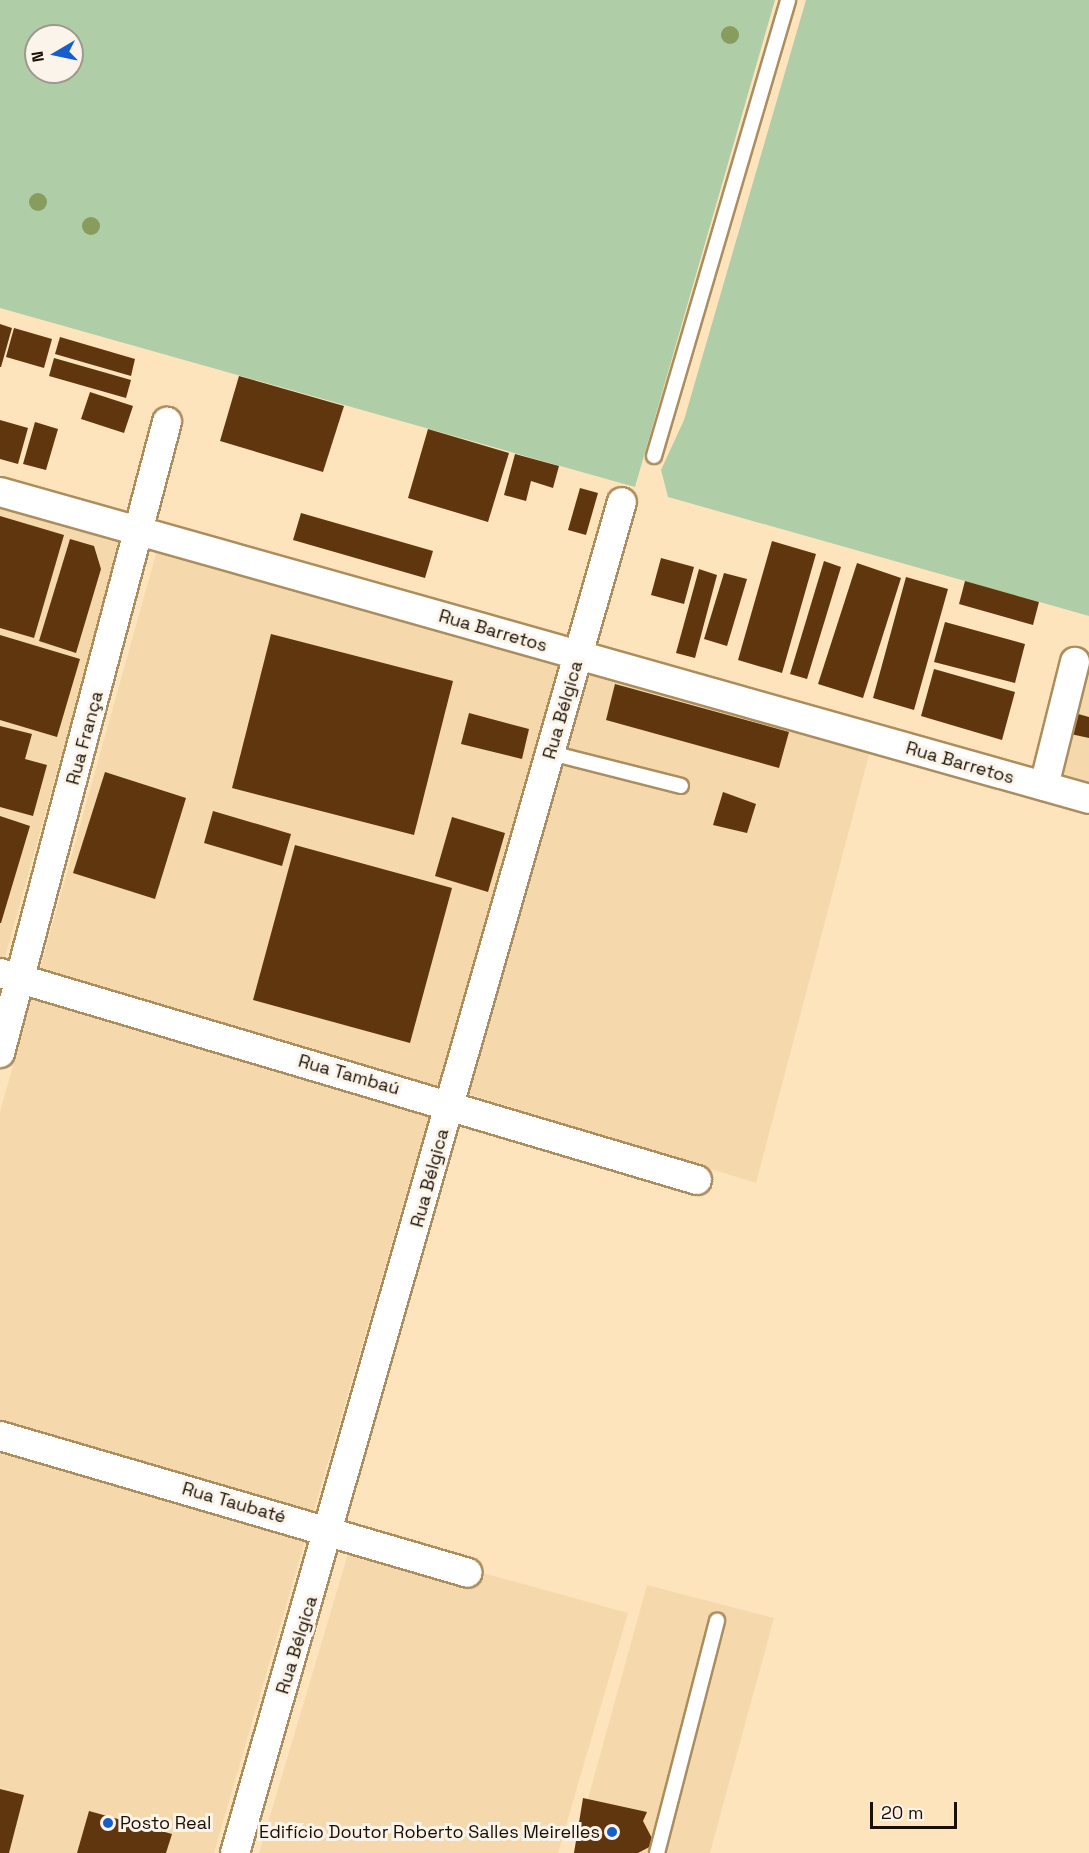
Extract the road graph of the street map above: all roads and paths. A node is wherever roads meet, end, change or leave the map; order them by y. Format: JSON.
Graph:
{"nodes":[{"id":1,"x":788,"y":0,"type":"edge"},
{"id":2,"x":167,"y":422,"type":"dead end"},
{"id":3,"x":654,"y":456,"type":"dead end"},
{"id":4,"x":0,"y":492,"type":"edge"},
{"id":5,"x":622,"y":502,"type":"dead end"},
{"id":6,"x":140,"y":532,"type":"junction"},
{"id":7,"x":579,"y":655,"type":"junction"},
{"id":8,"x":1075,"y":662,"type":"dead end"},
{"id":9,"x":551,"y":753,"type":"junction"},
{"id":10,"x":681,"y":786,"type":"dead end"},
{"id":11,"x":1044,"y":786,"type":"junction"},
{"id":12,"x":1089,"y":799,"type":"edge"},
{"id":13,"x":11,"y":976,"type":"edge"},
{"id":14,"x":0,"y":1053,"type":"edge"},
{"id":15,"x":450,"y":1105,"type":"junction"},
{"id":16,"x":697,"y":1180,"type":"dead end"},
{"id":17,"x":0,"y":1436,"type":"edge"},
{"id":18,"x":332,"y":1531,"type":"junction"},
{"id":19,"x":467,"y":1573,"type":"dead end"},
{"id":20,"x":717,"y":1622,"type":"dead end"},
{"id":21,"x":235,"y":1853,"type":"edge"},
{"id":22,"x":657,"y":1853,"type":"edge"}],
"edges":[{"from":1,"to":3,"type":"lane"},
{"from":2,"to":6,"type":"street","name":"Rua França"},
{"from":4,"to":6,"type":"street","name":"Rua Barretos"},
{"from":5,"to":7,"type":"street","name":"Rua Bélgica"},
{"from":6,"to":7,"type":"street","name":"Rua Barretos"},
{"from":6,"to":13,"type":"street","name":"Rua França"},
{"from":7,"to":9,"type":"street","name":"Rua Bélgica"},
{"from":7,"to":11,"type":"street","name":"Rua Barretos"},
{"from":8,"to":11,"type":"street"},
{"from":9,"to":10,"type":"lane"},
{"from":9,"to":15,"type":"street","name":"Rua Bélgica"},
{"from":11,"to":12,"type":"street","name":"Rua Barretos"},
{"from":13,"to":14,"type":"street","name":"Rua França"},
{"from":13,"to":15,"type":"street","name":"Rua Tambaú"},
{"from":15,"to":16,"type":"street","name":"Rua Tambaú"},
{"from":15,"to":18,"type":"street","name":"Rua Bélgica"},
{"from":17,"to":18,"type":"street","name":"Rua Taubaté"},
{"from":18,"to":19,"type":"street","name":"Rua Taubaté"},
{"from":18,"to":21,"type":"street","name":"Rua Bélgica"},
{"from":20,"to":22,"type":"lane"}]}
